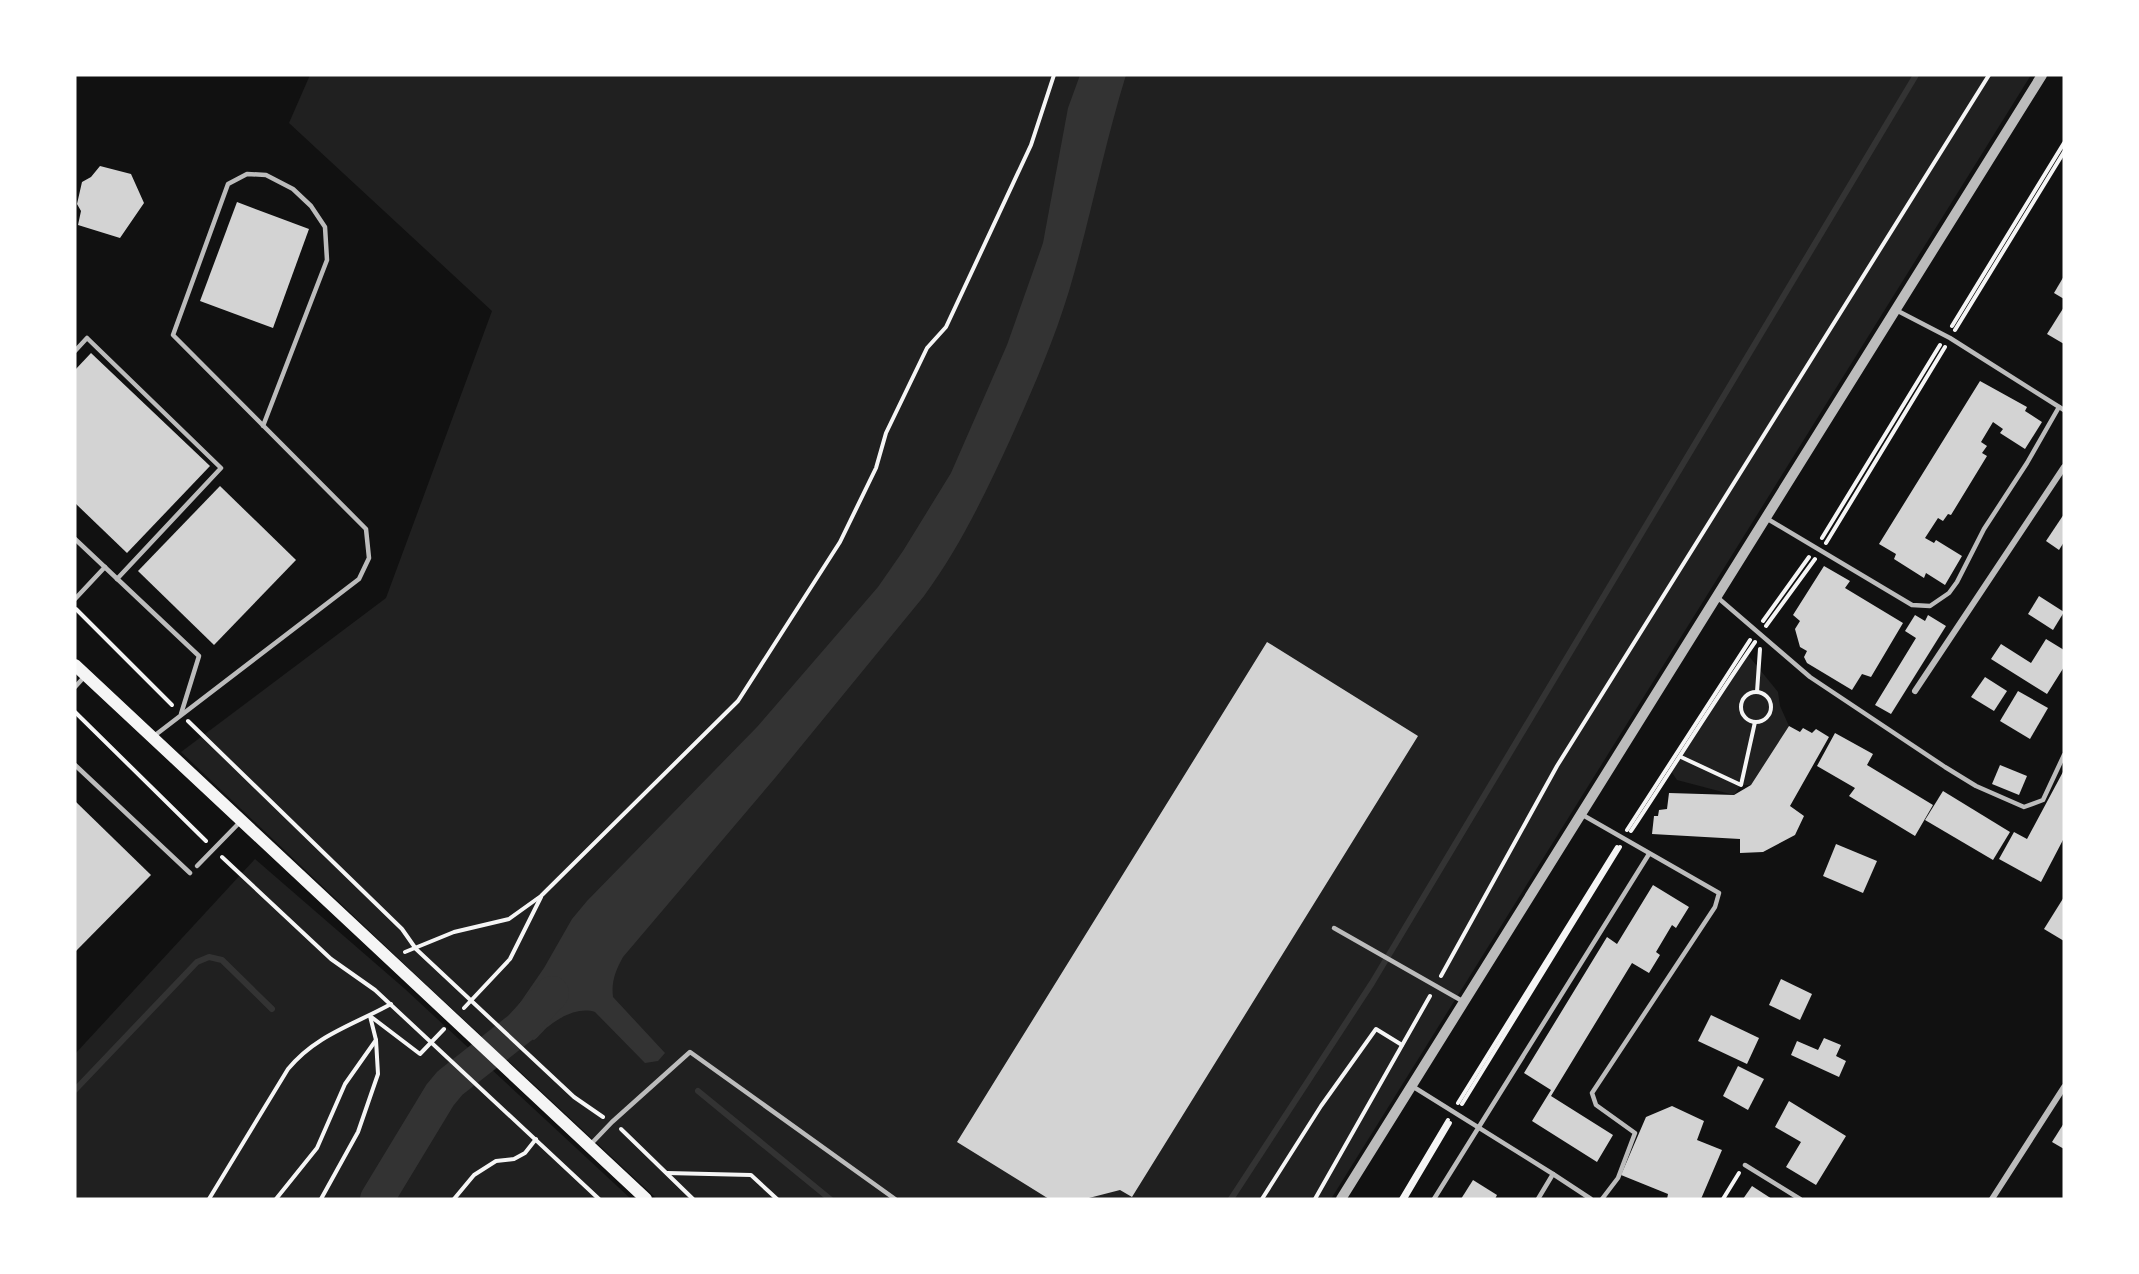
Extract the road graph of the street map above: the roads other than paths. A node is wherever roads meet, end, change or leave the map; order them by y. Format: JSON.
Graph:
{"nodes":[{"id":1,"x":2042,"y":75,"type":"edge"},
{"id":2,"x":1896,"y":309,"type":"junction"},
{"id":3,"x":75,"y":351,"type":"edge"},
{"id":4,"x":2062,"y":409,"type":"edge"},
{"id":5,"x":263,"y":426,"type":"junction"},
{"id":6,"x":2064,"y":467,"type":"edge"},
{"id":7,"x":1766,"y":518,"type":"junction"},
{"id":8,"x":75,"y":539,"type":"edge"},
{"id":9,"x":105,"y":567,"type":"junction"},
{"id":10,"x":117,"y":579,"type":"junction"},
{"id":11,"x":1717,"y":597,"type":"junction"},
{"id":12,"x":75,"y":600,"type":"edge"},
{"id":13,"x":75,"y":665,"type":"edge"},
{"id":14,"x":86,"y":675,"type":"junction"},
{"id":15,"x":75,"y":687,"type":"edge"},
{"id":16,"x":1915,"y":691,"type":"dead end"},
{"id":17,"x":181,"y":714,"type":"junction"},
{"id":18,"x":152,"y":738,"type":"junction"},
{"id":19,"x":2064,"y":755,"type":"edge"},
{"id":20,"x":75,"y":765,"type":"edge"},
{"id":21,"x":1581,"y":814,"type":"junction"},
{"id":22,"x":241,"y":822,"type":"junction"},
{"id":23,"x":1649,"y":854,"type":"junction"},
{"id":24,"x":197,"y":866,"type":"dead end"},
{"id":25,"x":190,"y":873,"type":"dead end"},
{"id":26,"x":1334,"y":928,"type":"dead end"},
{"id":27,"x":1464,"y":1002,"type":"junction"},
{"id":28,"x":1412,"y":1086,"type":"junction"},
{"id":29,"x":2064,"y":1087,"type":"edge"},
{"id":30,"x":1478,"y":1128,"type":"junction"},
{"id":31,"x":590,"y":1146,"type":"junction"},
{"id":32,"x":1745,"y":1165,"type":"road end"},
{"id":33,"x":1553,"y":1174,"type":"junction"},
{"id":34,"x":646,"y":1199,"type":"edge"},
{"id":35,"x":895,"y":1199,"type":"edge"},
{"id":36,"x":1341,"y":1199,"type":"edge"},
{"id":37,"x":1434,"y":1199,"type":"edge"},
{"id":38,"x":1538,"y":1199,"type":"edge"},
{"id":39,"x":1591,"y":1199,"type":"edge"},
{"id":40,"x":1602,"y":1199,"type":"edge"},
{"id":41,"x":1800,"y":1199,"type":"edge"},
{"id":42,"x":1992,"y":1199,"type":"edge"}],
"edges":[{"from":1,"to":2,"type":"street"},
{"from":2,"to":4,"type":"lane"},
{"from":2,"to":7,"type":"street"},
{"from":3,"to":10,"type":"lane"},
{"from":4,"to":7,"type":"lane"},
{"from":5,"to":5,"type":"lane"},
{"from":5,"to":17,"type":"lane"},
{"from":6,"to":16,"type":"street"},
{"from":7,"to":11,"type":"street"},
{"from":8,"to":9,"type":"lane"},
{"from":9,"to":10,"type":"lane"},
{"from":9,"to":12,"type":"lane"},
{"from":10,"to":17,"type":"lane"},
{"from":11,"to":19,"type":"lane"},
{"from":11,"to":21,"type":"street"},
{"from":13,"to":14,"type":"main road"},
{"from":14,"to":15,"type":"lane"},
{"from":14,"to":18,"type":"main road"},
{"from":17,"to":18,"type":"lane"},
{"from":18,"to":22,"type":"main road"},
{"from":20,"to":25,"type":"lane"},
{"from":21,"to":23,"type":"lane"},
{"from":21,"to":27,"type":"street"},
{"from":22,"to":24,"type":"lane"},
{"from":22,"to":31,"type":"main road"},
{"from":23,"to":30,"type":"lane"},
{"from":23,"to":40,"type":"lane"},
{"from":26,"to":27,"type":"lane"},
{"from":27,"to":28,"type":"street"},
{"from":28,"to":30,"type":"lane"},
{"from":28,"to":36,"type":"street"},
{"from":29,"to":42,"type":"street"},
{"from":30,"to":33,"type":"lane"},
{"from":30,"to":37,"type":"lane"},
{"from":31,"to":34,"type":"main road"},
{"from":31,"to":35,"type":"lane"},
{"from":32,"to":41,"type":"lane"},
{"from":33,"to":38,"type":"lane"},
{"from":33,"to":39,"type":"lane"}]}
